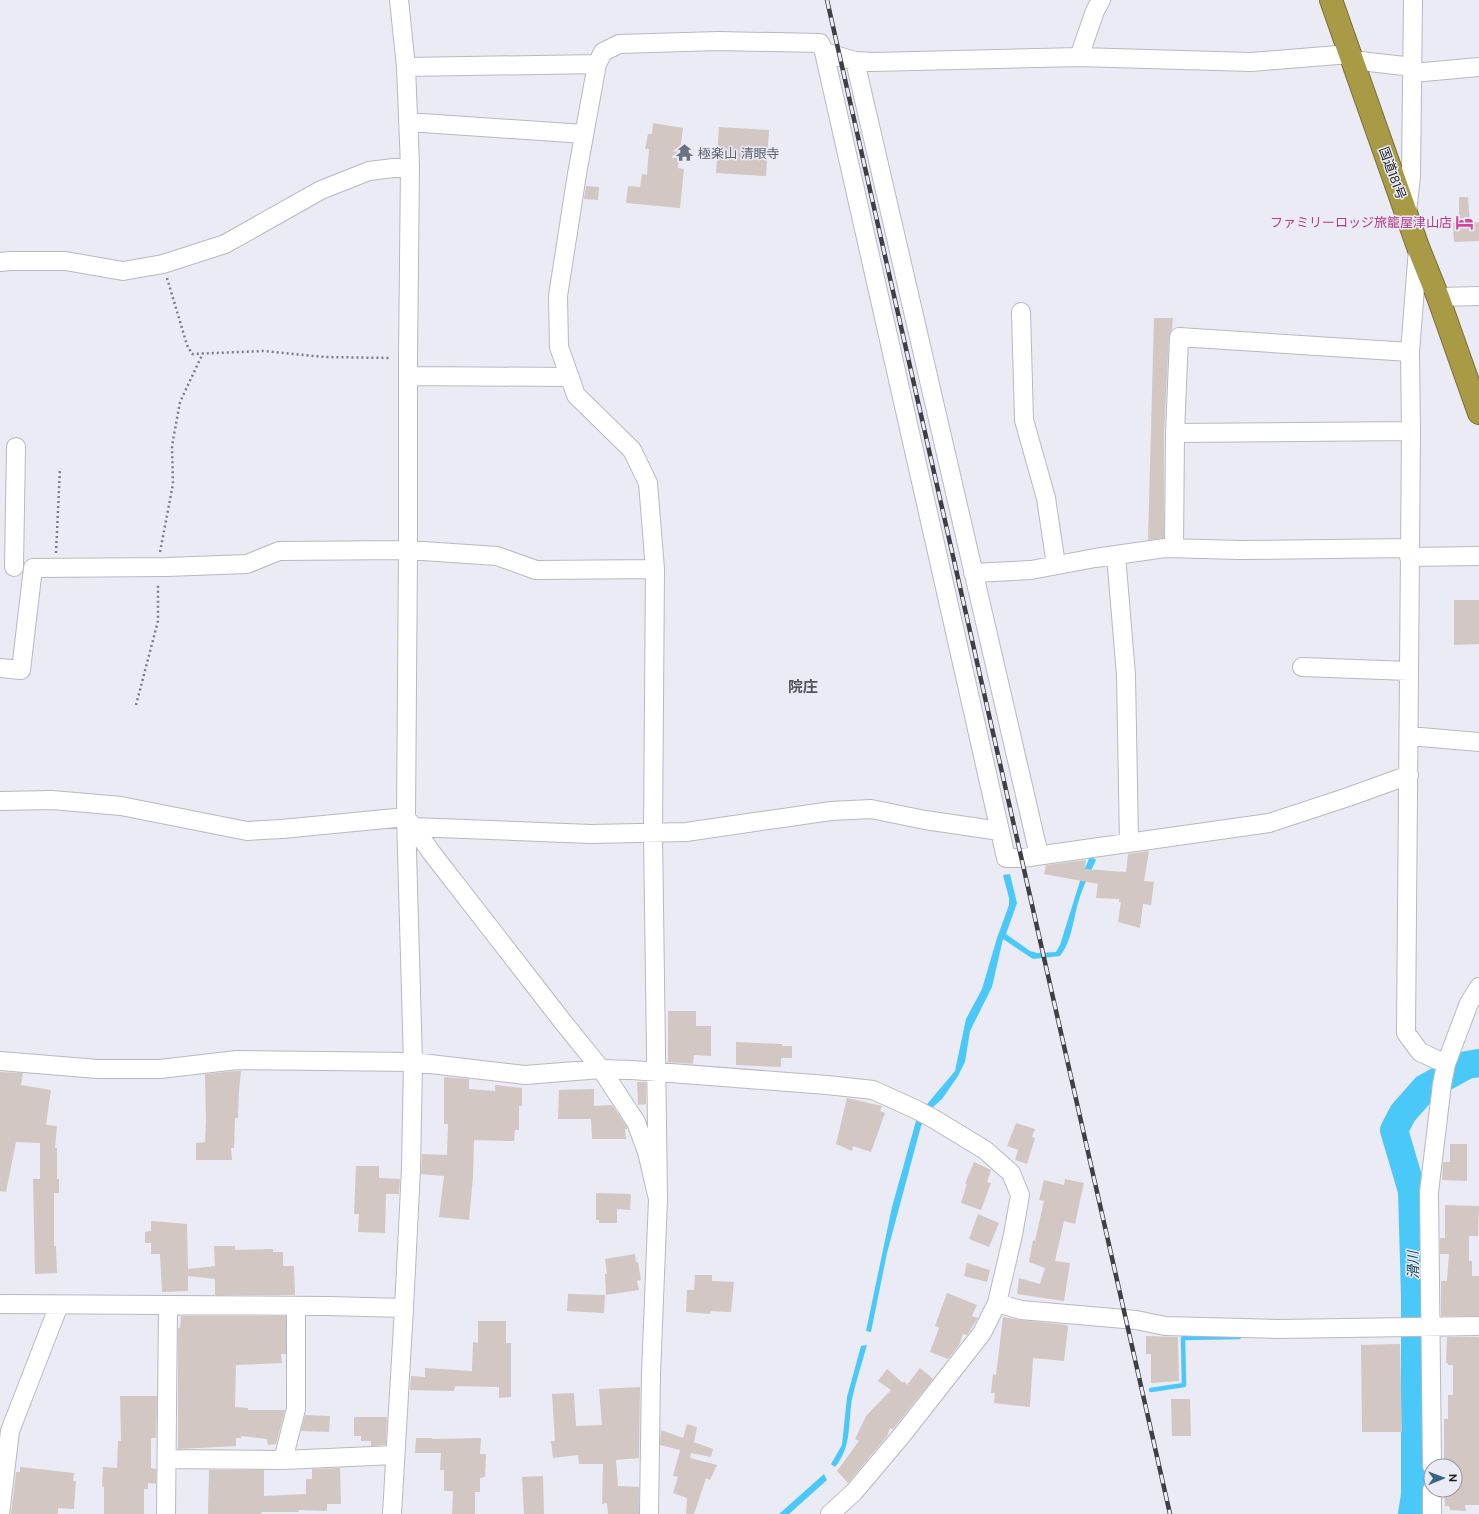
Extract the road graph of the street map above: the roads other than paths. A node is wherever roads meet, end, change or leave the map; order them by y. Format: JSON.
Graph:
{"nodes":[{"id":1,"x":399,"y":0,"type":"edge"},
{"id":2,"x":1101,"y":0,"type":"edge"},
{"id":3,"x":1331,"y":0,"type":"edge"},
{"id":4,"x":1413,"y":0,"type":"edge"},
{"id":5,"x":824,"y":52,"type":"junction"},
{"id":6,"x":1078,"y":57,"type":"junction"},
{"id":7,"x":1351,"y":57,"type":"junction"},
{"id":8,"x":855,"y":61,"type":"junction"},
{"id":9,"x":597,"y":64,"type":"junction"},
{"id":10,"x":406,"y":67,"type":"junction"},
{"id":11,"x":1479,"y":67,"type":"edge"},
{"id":12,"x":1413,"y":70,"type":"junction"},
{"id":13,"x":408,"y":122,"type":"junction"},
{"id":14,"x":584,"y":134,"type":"junction"},
{"id":15,"x":410,"y":166,"type":"junction"},
{"id":16,"x":1407,"y":213,"type":"junction"},
{"id":17,"x":1418,"y":247,"type":"junction"},
{"id":18,"x":0,"y":262,"type":"edge"},
{"id":19,"x":1479,"y":296,"type":"edge"},
{"id":20,"x":1438,"y":297,"type":"junction"},
{"id":21,"x":1021,"y":312,"type":"dead end"},
{"id":22,"x":1410,"y":352,"type":"junction"},
{"id":23,"x":408,"y":376,"type":"junction"},
{"id":24,"x":570,"y":377,"type":"junction"},
{"id":25,"x":1479,"y":413,"type":"edge"},
{"id":26,"x":1411,"y":431,"type":"junction"},
{"id":27,"x":1175,"y":433,"type":"junction"},
{"id":28,"x":16,"y":447,"type":"dead end"},
{"id":29,"x":1174,"y":548,"type":"junction"},
{"id":30,"x":408,"y":550,"type":"junction"},
{"id":31,"x":1409,"y":553,"type":"junction"},
{"id":32,"x":1116,"y":555,"type":"junction"},
{"id":33,"x":1479,"y":556,"type":"edge"},
{"id":34,"x":1056,"y":565,"type":"junction"},
{"id":35,"x":7,"y":567,"type":"edge"},
{"id":36,"x":33,"y":568,"type":"junction"},
{"id":37,"x":655,"y":568,"type":"junction"},
{"id":38,"x":973,"y":573,"type":"junction"},
{"id":39,"x":1302,"y":667,"type":"dead end"},
{"id":40,"x":0,"y":668,"type":"edge"},
{"id":41,"x":1409,"y":671,"type":"junction"},
{"id":42,"x":1409,"y":736,"type":"junction"},
{"id":43,"x":1479,"y":742,"type":"edge"},
{"id":44,"x":1409,"y":775,"type":"junction"},
{"id":45,"x":0,"y":801,"type":"edge"},
{"id":46,"x":410,"y":822,"type":"junction"},
{"id":47,"x":1000,"y":832,"type":"junction"},
{"id":48,"x":653,"y":833,"type":"junction"},
{"id":49,"x":1129,"y":842,"type":"junction"},
{"id":50,"x":1039,"y":855,"type":"junction"},
{"id":51,"x":1479,"y":987,"type":"edge"},
{"id":52,"x":0,"y":1061,"type":"edge"},
{"id":53,"x":413,"y":1062,"type":"junction"},
{"id":54,"x":1446,"y":1064,"type":"junction"},
{"id":55,"x":601,"y":1069,"type":"junction"},
{"id":56,"x":656,"y":1071,"type":"junction"},
{"id":57,"x":658,"y":1199,"type":"junction"},
{"id":58,"x":997,"y":1303,"type":"junction"},
{"id":59,"x":0,"y":1304,"type":"edge"},
{"id":60,"x":59,"y":1305,"type":"junction"},
{"id":61,"x":168,"y":1305,"type":"junction"},
{"id":62,"x":296,"y":1306,"type":"junction"},
{"id":63,"x":404,"y":1308,"type":"junction"},
{"id":64,"x":1431,"y":1326,"type":"junction"},
{"id":65,"x":1479,"y":1326,"type":"edge"},
{"id":66,"x":395,"y":1455,"type":"junction"},
{"id":67,"x":166,"y":1458,"type":"junction"},
{"id":68,"x":1432,"y":1458,"type":"edge"},
{"id":69,"x":283,"y":1460,"type":"junction"},
{"id":70,"x":1432,"y":1498,"type":"edge"},
{"id":71,"x":0,"y":1514,"type":"edge"},
{"id":72,"x":166,"y":1514,"type":"edge"},
{"id":73,"x":392,"y":1514,"type":"edge"},
{"id":74,"x":649,"y":1514,"type":"edge"},
{"id":75,"x":830,"y":1514,"type":"edge"},
{"id":76,"x":1432,"y":1514,"type":"edge"}],
"edges":[{"from":1,"to":10,"type":"street"},
{"from":2,"to":6,"type":"street"},
{"from":3,"to":7,"type":"highway","name":"国道181号"},
{"from":4,"to":12,"type":"street"},
{"from":5,"to":8,"type":"street"},
{"from":5,"to":9,"type":"street"},
{"from":5,"to":47,"type":"street"},
{"from":6,"to":7,"type":"street"},
{"from":6,"to":8,"type":"street"},
{"from":7,"to":12,"type":"street"},
{"from":7,"to":16,"type":"highway","name":"国道181号"},
{"from":8,"to":38,"type":"street"},
{"from":9,"to":10,"type":"street"},
{"from":9,"to":14,"type":"street"},
{"from":10,"to":13,"type":"street"},
{"from":11,"to":12,"type":"street"},
{"from":12,"to":16,"type":"street"},
{"from":13,"to":14,"type":"street"},
{"from":13,"to":15,"type":"street"},
{"from":14,"to":24,"type":"street"},
{"from":15,"to":18,"type":"street"},
{"from":15,"to":23,"type":"street"},
{"from":16,"to":17,"type":"highway","name":"国道181号"},
{"from":17,"to":20,"type":"highway","name":"国道181号"},
{"from":17,"to":22,"type":"street"},
{"from":19,"to":20,"type":"street"},
{"from":20,"to":25,"type":"highway","name":"国道181号"},
{"from":21,"to":34,"type":"street"},
{"from":22,"to":26,"type":"street"},
{"from":22,"to":27,"type":"street"},
{"from":23,"to":24,"type":"street"},
{"from":23,"to":30,"type":"street"},
{"from":24,"to":37,"type":"street"},
{"from":26,"to":27,"type":"street"},
{"from":26,"to":31,"type":"street"},
{"from":27,"to":29,"type":"street"},
{"from":28,"to":35,"type":"street"},
{"from":29,"to":31,"type":"street"},
{"from":29,"to":32,"type":"street"},
{"from":30,"to":36,"type":"street"},
{"from":30,"to":37,"type":"street"},
{"from":30,"to":46,"type":"street"},
{"from":31,"to":33,"type":"street"},
{"from":31,"to":41,"type":"street"},
{"from":32,"to":34,"type":"street"},
{"from":32,"to":49,"type":"street"},
{"from":34,"to":38,"type":"street"},
{"from":35,"to":36,"type":"street"},
{"from":36,"to":40,"type":"street"},
{"from":37,"to":48,"type":"street"},
{"from":38,"to":50,"type":"street"},
{"from":39,"to":41,"type":"street"},
{"from":41,"to":42,"type":"street"},
{"from":42,"to":43,"type":"street"},
{"from":42,"to":44,"type":"street"},
{"from":44,"to":49,"type":"street"},
{"from":44,"to":54,"type":"street"},
{"from":45,"to":46,"type":"street"},
{"from":46,"to":48,"type":"street"},
{"from":46,"to":53,"type":"street"},
{"from":46,"to":55,"type":"street"},
{"from":47,"to":48,"type":"street"},
{"from":47,"to":50,"type":"street"},
{"from":48,"to":56,"type":"street"},
{"from":49,"to":50,"type":"street"},
{"from":51,"to":54,"type":"street"},
{"from":52,"to":53,"type":"street"},
{"from":53,"to":55,"type":"street"},
{"from":53,"to":63,"type":"street"},
{"from":54,"to":64,"type":"street"},
{"from":55,"to":56,"type":"street"},
{"from":55,"to":57,"type":"street"},
{"from":56,"to":57,"type":"street"},
{"from":56,"to":58,"type":"street"},
{"from":57,"to":74,"type":"street"},
{"from":58,"to":64,"type":"street"},
{"from":58,"to":75,"type":"street"},
{"from":59,"to":60,"type":"street"},
{"from":60,"to":61,"type":"street"},
{"from":60,"to":71,"type":"street"},
{"from":61,"to":62,"type":"street"},
{"from":61,"to":67,"type":"street"},
{"from":62,"to":63,"type":"street"},
{"from":62,"to":69,"type":"street"},
{"from":63,"to":66,"type":"street"},
{"from":64,"to":65,"type":"street"},
{"from":64,"to":68,"type":"street"},
{"from":66,"to":69,"type":"street"},
{"from":66,"to":73,"type":"street"},
{"from":67,"to":69,"type":"street"},
{"from":67,"to":72,"type":"street"},
{"from":70,"to":76,"type":"street"}]}
